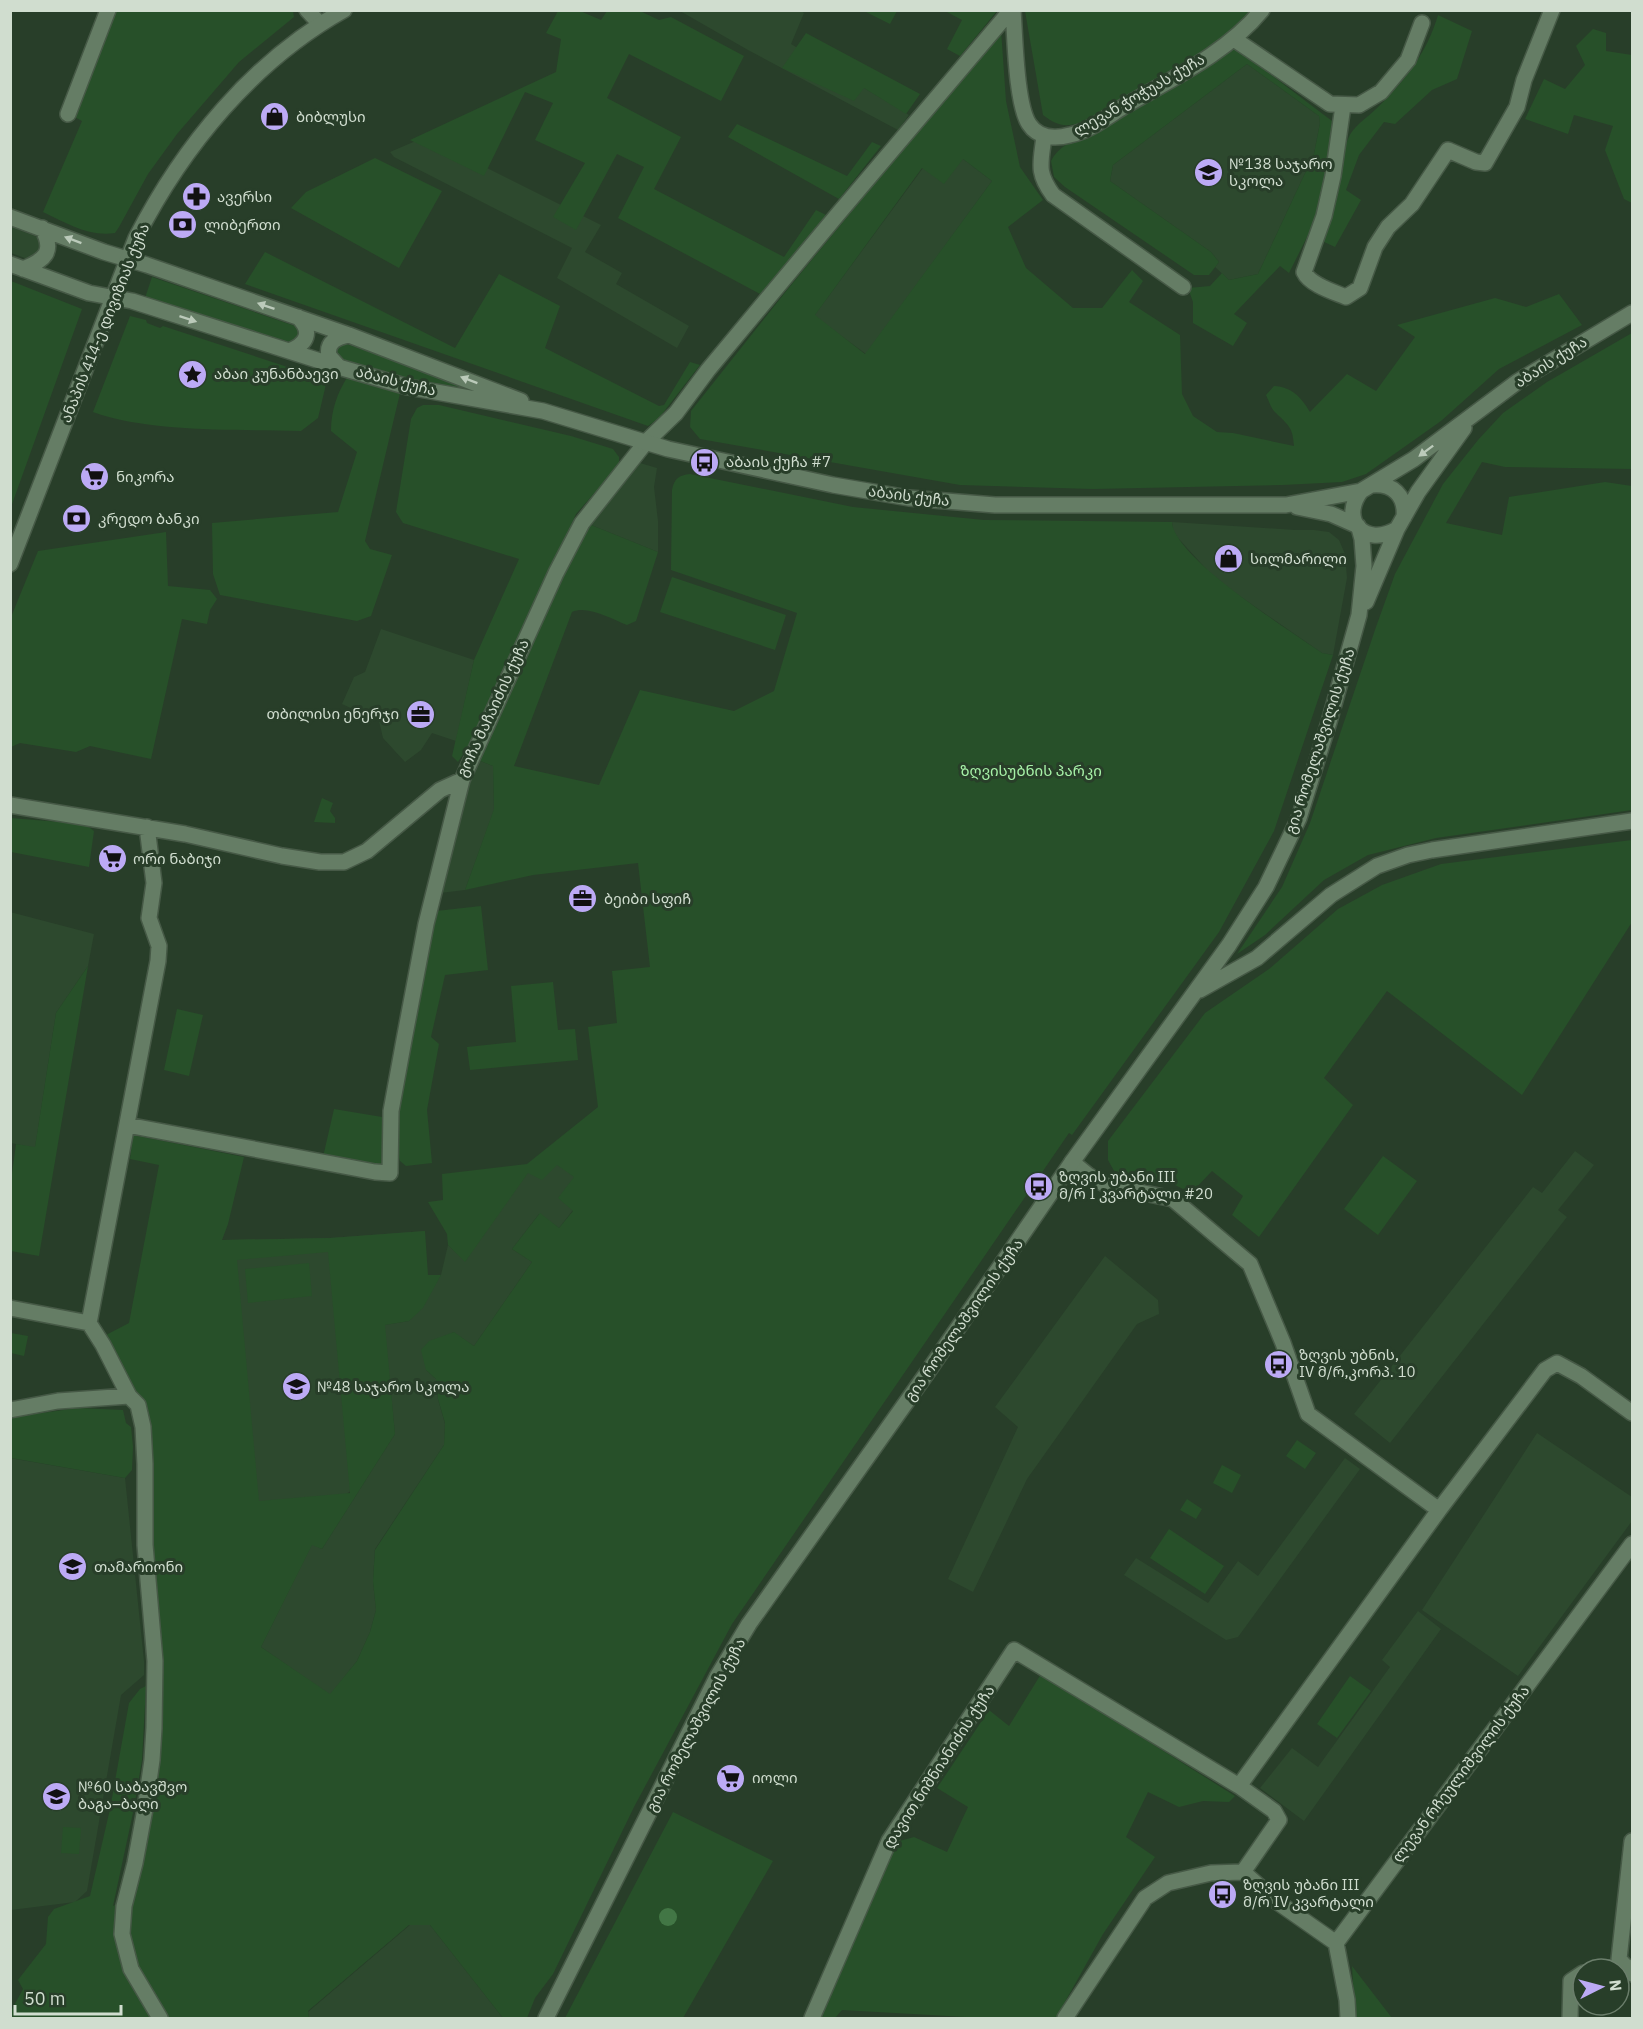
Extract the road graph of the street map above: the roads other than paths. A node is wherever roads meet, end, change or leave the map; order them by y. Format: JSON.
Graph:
{"nodes":[{"id":1,"x":108,"y":10,"type":"edge"},
{"id":2,"x":307,"y":10,"type":"edge"},
{"id":3,"x":344,"y":10,"type":"edge"},
{"id":4,"x":1012,"y":10,"type":"edge"},
{"id":5,"x":1262,"y":10,"type":"edge"},
{"id":6,"x":1552,"y":10,"type":"edge"},
{"id":7,"x":1422,"y":23,"type":"dead end"},
{"id":8,"x":320,"y":24,"type":"junction"},
{"id":9,"x":1234,"y":39,"type":"junction"},
{"id":10,"x":1343,"y":106,"type":"junction"},
{"id":11,"x":68,"y":114,"type":"dead end"},
{"id":12,"x":1044,"y":136,"type":"junction"},
{"id":13,"x":10,"y":217,"type":"edge"},
{"id":14,"x":42,"y":228,"type":"junction"},
{"id":15,"x":128,"y":259,"type":"junction"},
{"id":16,"x":17,"y":266,"type":"edge"},
{"id":17,"x":1183,"y":287,"type":"dead end"},
{"id":18,"x":114,"y":298,"type":"junction"},
{"id":19,"x":1632,"y":313,"type":"edge"},
{"id":20,"x":298,"y":317,"type":"junction"},
{"id":21,"x":349,"y":335,"type":"junction"},
{"id":22,"x":289,"y":351,"type":"junction"},
{"id":23,"x":338,"y":366,"type":"junction"},
{"id":24,"x":543,"y":411,"type":"junction"},
{"id":25,"x":1473,"y":416,"type":"junction"},
{"id":26,"x":646,"y":442,"type":"junction"},
{"id":27,"x":1366,"y":488,"type":"junction"},
{"id":28,"x":1286,"y":505,"type":"junction"},
{"id":29,"x":1401,"y":523,"type":"junction"},
{"id":30,"x":1359,"y":527,"type":"junction"},
{"id":31,"x":15,"y":541,"type":"edge"},
{"id":32,"x":10,"y":564,"type":"edge"},
{"id":33,"x":1359,"y":615,"type":"junction"},
{"id":34,"x":462,"y":780,"type":"junction"},
{"id":35,"x":10,"y":805,"type":"edge"},
{"id":36,"x":1632,"y":821,"type":"edge"},
{"id":37,"x":147,"y":827,"type":"junction"},
{"id":38,"x":1194,"y":993,"type":"junction"},
{"id":39,"x":127,"y":1125,"type":"junction"},
{"id":40,"x":1072,"y":1162,"type":"junction"},
{"id":41,"x":10,"y":1308,"type":"edge"},
{"id":42,"x":89,"y":1323,"type":"junction"},
{"id":43,"x":129,"y":1396,"type":"junction"},
{"id":44,"x":10,"y":1410,"type":"edge"},
{"id":45,"x":1632,"y":1413,"type":"edge"},
{"id":46,"x":1439,"y":1510,"type":"junction"},
{"id":47,"x":1632,"y":1544,"type":"edge"},
{"id":48,"x":1239,"y":1786,"type":"junction"},
{"id":49,"x":1632,"y":1841,"type":"edge"},
{"id":50,"x":1244,"y":1872,"type":"junction"},
{"id":51,"x":1336,"y":1943,"type":"junction"},
{"id":52,"x":1619,"y":1957,"type":"edge"},
{"id":53,"x":1571,"y":1981,"type":"edge"},
{"id":54,"x":160,"y":2019,"type":"edge"},
{"id":55,"x":546,"y":2019,"type":"edge"},
{"id":56,"x":812,"y":2019,"type":"edge"},
{"id":57,"x":1065,"y":2019,"type":"edge"},
{"id":58,"x":1348,"y":2019,"type":"edge"},
{"id":59,"x":1570,"y":2019,"type":"edge"}],
"edges":[{"from":1,"to":11,"type":"street"},
{"from":2,"to":8,"type":"street"},
{"from":3,"to":8,"type":"street","name":"ანაპის 414-ე დივიზიას ქუჩა"},
{"from":4,"to":12,"type":"street"},
{"from":4,"to":26,"type":"street","name":"გოჩა მაჩაიძის ქუჩა"},
{"from":5,"to":9,"type":"street","name":"ლევან ჭოჭუას ქუჩა"},
{"from":6,"to":10,"type":"street"},
{"from":7,"to":10,"type":"street"},
{"from":8,"to":15,"type":"street","name":"ანაპის 414-ე დივიზიას ქუჩა"},
{"from":9,"to":10,"type":"street"},
{"from":9,"to":12,"type":"street","name":"ლევან ჭოჭუას ქუჩა"},
{"from":12,"to":17,"type":"street"},
{"from":13,"to":14,"type":"street","name":"აბაის ქუჩა"},
{"from":15,"to":14,"type":"street","name":"აბაის ქუჩა","one_way":true},
{"from":14,"to":16,"type":"street"},
{"from":15,"to":18,"type":"street","name":"ანაპის 414-ე დივიზიას ქუჩა"},
{"from":20,"to":15,"type":"street","name":"აბაის ქუჩა","one_way":true},
{"from":16,"to":18,"type":"street","name":"აბაის ქუჩა"},
{"from":18,"to":22,"type":"street","name":"აბაის ქუჩა","one_way":true},
{"from":18,"to":31,"type":"street","name":"ანაპის 414-ე დივიზიას ქუჩა"},
{"from":19,"to":25,"type":"street","name":"აბაის ქუჩა"},
{"from":20,"to":21,"type":"street","name":"აბაის ქუჩა"},
{"from":20,"to":22,"type":"street"},
{"from":21,"to":23,"type":"street"},
{"from":24,"to":21,"type":"street","name":"აბაის ქუჩა","one_way":true},
{"from":22,"to":23,"type":"street","name":"აბაის ქუჩა"},
{"from":23,"to":24,"type":"street","name":"აბაის ქუჩა"},
{"from":24,"to":26,"type":"street","name":"აბაის ქუჩა"},
{"from":25,"to":27,"type":"street","name":"აბაის ქუჩა","one_way":true},
{"from":25,"to":29,"type":"street","name":"აბაის ქუჩა"},
{"from":26,"to":28,"type":"street","name":"აბაის ქუჩა"},
{"from":26,"to":34,"type":"street","name":"გოჩა მაჩაიძის ქუჩა"},
{"from":27,"to":28,"type":"street","name":"აბაის ქუჩა"},
{"from":27,"to":29,"type":"street"},
{"from":27,"to":30,"type":"street"},
{"from":28,"to":30,"type":"street","name":"აბაის ქუჩა"},
{"from":29,"to":30,"type":"street"},
{"from":29,"to":33,"type":"street","name":"გია რომელაშვილის ქუჩა"},
{"from":30,"to":33,"type":"street","name":"გია რომელაშვილის ქუჩა"},
{"from":31,"to":32,"type":"street","name":"ანაპის 414-ე დივიზიას ქუჩა"},
{"from":33,"to":38,"type":"street","name":"გია რომელაშვილის ქუჩა"},
{"from":34,"to":37,"type":"street","name":"გოჩა მაჩაიძის ქუჩა"},
{"from":34,"to":39,"type":"street"},
{"from":35,"to":37,"type":"street","name":"გოჩა მაჩაიძის ქუჩა"},
{"from":36,"to":38,"type":"street"},
{"from":37,"to":39,"type":"street"},
{"from":38,"to":40,"type":"street","name":"გია რომელაშვილის ქუჩა"},
{"from":39,"to":42,"type":"street"},
{"from":40,"to":46,"type":"street"},
{"from":40,"to":55,"type":"street","name":"გია რომელაშვილის ქუჩა"},
{"from":41,"to":42,"type":"street"},
{"from":42,"to":43,"type":"street"},
{"from":43,"to":44,"type":"street"},
{"from":43,"to":54,"type":"street"},
{"from":45,"to":46,"type":"street"},
{"from":46,"to":48,"type":"street"},
{"from":47,"to":51,"type":"street","name":"ლევან რჩეულიშვილის ქუჩა"},
{"from":48,"to":50,"type":"street"},
{"from":48,"to":56,"type":"street","name":"დავით ნიშნიანიძის ქუჩა"},
{"from":49,"to":52,"type":"street"},
{"from":50,"to":51,"type":"street"},
{"from":50,"to":57,"type":"street"},
{"from":51,"to":58,"type":"street"},
{"from":53,"to":59,"type":"street"}]}
